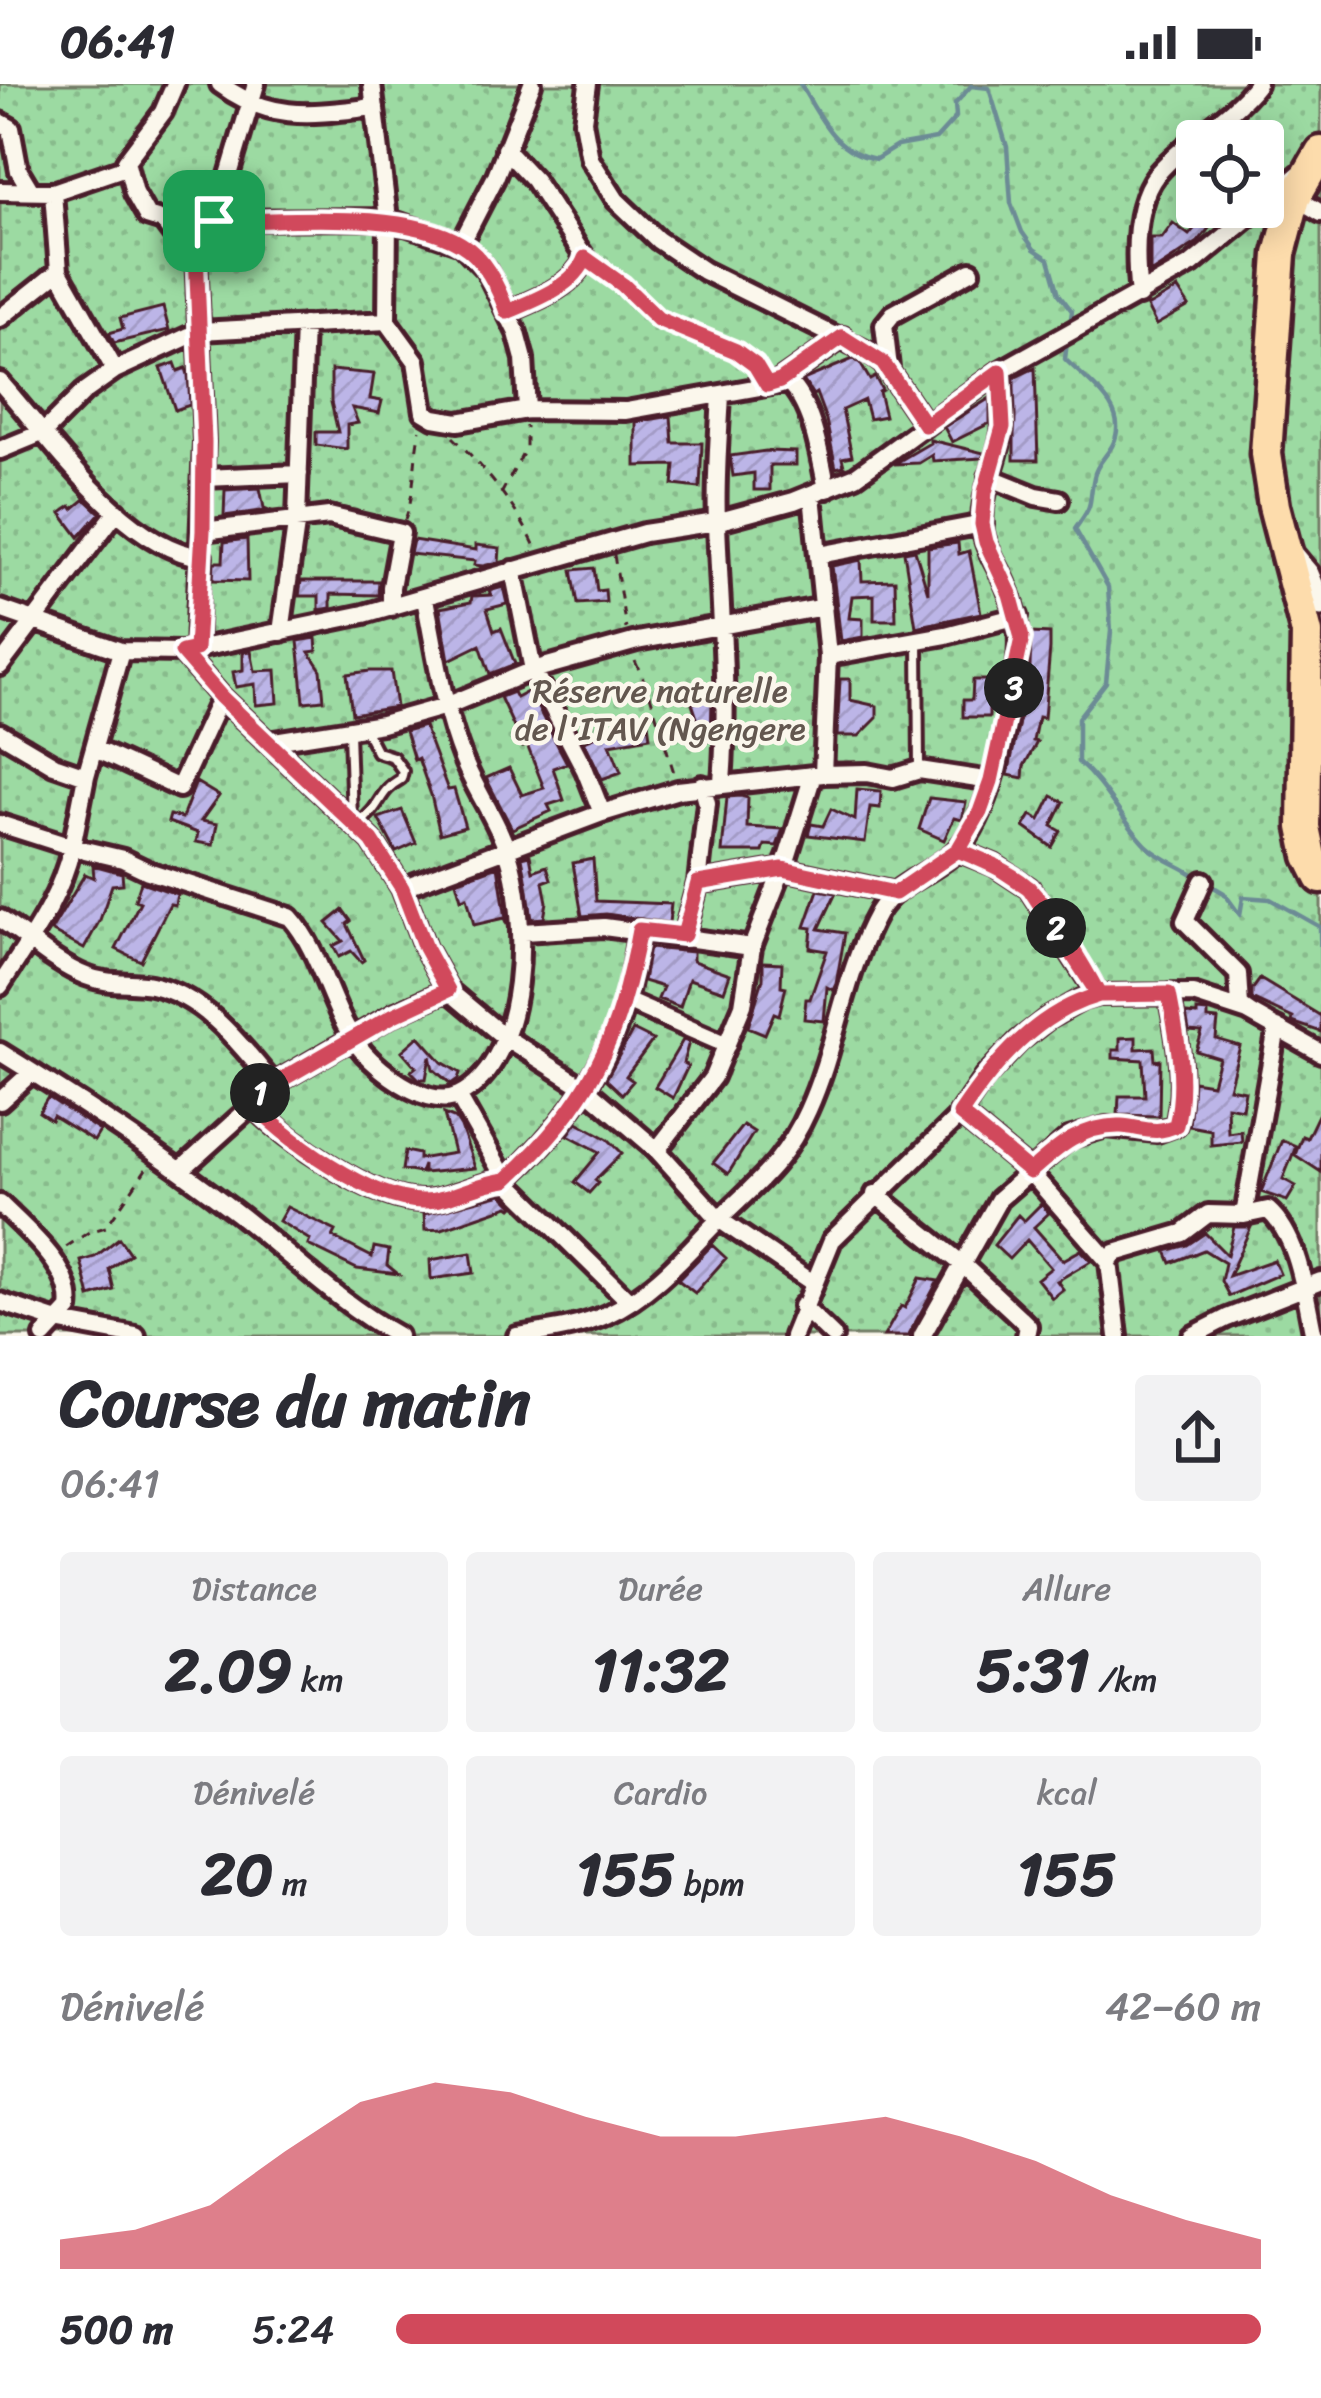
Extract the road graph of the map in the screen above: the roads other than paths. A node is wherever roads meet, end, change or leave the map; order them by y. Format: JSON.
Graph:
{"nodes":[{"id":1,"x":175,"y":84,"type":"edge"},
{"id":2,"x":220,"y":84,"type":"edge"},
{"id":3,"x":256,"y":84,"type":"edge"},
{"id":4,"x":372,"y":84,"type":"edge"},
{"id":5,"x":532,"y":84,"type":"edge"},
{"id":6,"x":588,"y":84,"type":"edge"},
{"id":7,"x":1257,"y":84,"type":"edge"},
{"id":8,"x":250,"y":105,"type":"junction"},
{"id":9,"x":376,"y":107,"type":"junction"},
{"id":10,"x":0,"y":122,"type":"edge"},
{"id":11,"x":505,"y":149,"type":"junction"},
{"id":12,"x":1318,"y":156,"type":"edge"},
{"id":13,"x":126,"y":167,"type":"junction"},
{"id":14,"x":1284,"y":186,"type":"edge"},
{"id":15,"x":0,"y":191,"type":"edge"},
{"id":16,"x":31,"y":191,"type":"junction"},
{"id":17,"x":53,"y":192,"type":"junction"},
{"id":18,"x":1308,"y":205,"type":"edge"},
{"id":19,"x":206,"y":220,"type":"junction"},
{"id":20,"x":388,"y":220,"type":"junction"},
{"id":21,"x":1235,"y":228,"type":"edge"},
{"id":22,"x":461,"y":244,"type":"junction"},
{"id":23,"x":59,"y":271,"type":"junction"},
{"id":24,"x":971,"y":271,"type":"dead end"},
{"id":25,"x":1139,"y":296,"type":"junction"},
{"id":26,"x":507,"y":312,"type":"junction"},
{"id":27,"x":0,"y":317,"type":"edge"},
{"id":28,"x":387,"y":321,"type":"junction"},
{"id":29,"x":304,"y":326,"type":"junction"},
{"id":30,"x":200,"y":332,"type":"junction"},
{"id":31,"x":842,"y":337,"type":"junction"},
{"id":32,"x":115,"y":370,"type":"junction"},
{"id":33,"x":1000,"y":371,"type":"junction"},
{"id":34,"x":890,"y":375,"type":"junction"},
{"id":35,"x":0,"y":382,"type":"edge"},
{"id":36,"x":774,"y":383,"type":"junction"},
{"id":37,"x":721,"y":394,"type":"junction"},
{"id":38,"x":526,"y":410,"type":"junction"},
{"id":39,"x":925,"y":425,"type":"junction"},
{"id":40,"x":44,"y":432,"type":"junction"},
{"id":41,"x":0,"y":450,"type":"edge"},
{"id":42,"x":298,"y":474,"type":"junction"},
{"id":43,"x":989,"y":477,"type":"junction"},
{"id":44,"x":203,"y":478,"type":"junction"},
{"id":45,"x":819,"y":492,"type":"junction"},
{"id":46,"x":1059,"y":500,"type":"dead end"},
{"id":47,"x":117,"y":511,"type":"junction"},
{"id":48,"x":297,"y":518,"type":"junction"},
{"id":49,"x":716,"y":522,"type":"junction"},
{"id":50,"x":982,"y":524,"type":"junction"},
{"id":51,"x":203,"y":531,"type":"junction"},
{"id":52,"x":1285,"y":548,"type":"junction"},
{"id":53,"x":819,"y":555,"type":"junction"},
{"id":54,"x":202,"y":557,"type":"junction"},
{"id":55,"x":513,"y":570,"type":"junction"},
{"id":56,"x":425,"y":599,"type":"junction"},
{"id":57,"x":1321,"y":605,"type":"edge"},
{"id":58,"x":391,"y":607,"type":"junction"},
{"id":59,"x":824,"y":607,"type":"junction"},
{"id":60,"x":0,"y":608,"type":"edge"},
{"id":61,"x":1018,"y":616,"type":"junction"},
{"id":62,"x":37,"y":620,"type":"junction"},
{"id":63,"x":725,"y":622,"type":"junction"},
{"id":64,"x":281,"y":632,"type":"junction"},
{"id":65,"x":918,"y":640,"type":"junction"},
{"id":66,"x":189,"y":650,"type":"junction"},
{"id":67,"x":121,"y":651,"type":"junction"},
{"id":68,"x":828,"y":656,"type":"junction"},
{"id":69,"x":0,"y":666,"type":"edge"},
{"id":70,"x":533,"y":670,"type":"junction"},
{"id":71,"x":221,"y":697,"type":"junction"},
{"id":72,"x":446,"y":706,"type":"junction"},
{"id":73,"x":357,"y":729,"type":"junction"},
{"id":74,"x":0,"y":733,"type":"edge"},
{"id":75,"x":268,"y":742,"type":"junction"},
{"id":76,"x":95,"y":749,"type":"junction"},
{"id":77,"x":919,"y":770,"type":"junction"},
{"id":78,"x":818,"y":774,"type":"junction"},
{"id":79,"x":86,"y":776,"type":"junction"},
{"id":80,"x":991,"y":781,"type":"junction"},
{"id":81,"x":712,"y":784,"type":"junction"},
{"id":82,"x":602,"y":813,"type":"junction"},
{"id":83,"x":0,"y":824,"type":"edge"},
{"id":84,"x":354,"y":824,"type":"junction"},
{"id":85,"x":72,"y":847,"type":"junction"},
{"id":86,"x":507,"y":850,"type":"junction"},
{"id":87,"x":958,"y":850,"type":"junction"},
{"id":88,"x":783,"y":869,"type":"junction"},
{"id":89,"x":1321,"y":878,"type":"edge"},
{"id":90,"x":1203,"y":881,"type":"dead end"},
{"id":91,"x":698,"y":883,"type":"junction"},
{"id":92,"x":402,"y":888,"type":"junction"},
{"id":93,"x":895,"y":893,"type":"junction"},
{"id":94,"x":0,"y":919,"type":"edge"},
{"id":95,"x":639,"y":930,"type":"junction"},
{"id":96,"x":523,"y":932,"type":"junction"},
{"id":97,"x":684,"y":935,"type":"junction"},
{"id":98,"x":33,"y":941,"type":"junction"},
{"id":99,"x":752,"y":947,"type":"junction"},
{"id":100,"x":0,"y":986,"type":"edge"},
{"id":101,"x":448,"y":990,"type":"junction"},
{"id":102,"x":1169,"y":994,"type":"junction"},
{"id":103,"x":1099,"y":995,"type":"junction"},
{"id":104,"x":626,"y":1000,"type":"junction"},
{"id":105,"x":1276,"y":1028,"type":"junction"},
{"id":106,"x":503,"y":1036,"type":"junction"},
{"id":107,"x":355,"y":1039,"type":"junction"},
{"id":108,"x":1321,"y":1040,"type":"edge"},
{"id":109,"x":727,"y":1045,"type":"junction"},
{"id":110,"x":0,"y":1052,"type":"edge"},
{"id":111,"x":1321,"y":1053,"type":"edge"},
{"id":112,"x":32,"y":1072,"type":"junction"},
{"id":113,"x":274,"y":1085,"type":"junction"},
{"id":114,"x":585,"y":1088,"type":"junction"},
{"id":115,"x":458,"y":1096,"type":"junction"},
{"id":116,"x":0,"y":1101,"type":"edge"},
{"id":117,"x":253,"y":1105,"type":"junction"},
{"id":118,"x":960,"y":1114,"type":"junction"},
{"id":119,"x":657,"y":1150,"type":"junction"},
{"id":120,"x":182,"y":1170,"type":"junction"},
{"id":121,"x":1030,"y":1172,"type":"junction"},
{"id":122,"x":506,"y":1180,"type":"junction"},
{"id":123,"x":875,"y":1194,"type":"junction"},
{"id":124,"x":0,"y":1204,"type":"edge"},
{"id":125,"x":1244,"y":1215,"type":"junction"},
{"id":126,"x":720,"y":1220,"type":"junction"},
{"id":127,"x":1109,"y":1262,"type":"junction"},
{"id":128,"x":962,"y":1263,"type":"junction"},
{"id":129,"x":813,"y":1283,"type":"junction"},
{"id":130,"x":1312,"y":1284,"type":"edge"},
{"id":131,"x":628,"y":1301,"type":"junction"},
{"id":132,"x":0,"y":1302,"type":"edge"},
{"id":133,"x":802,"y":1306,"type":"junction"},
{"id":134,"x":606,"y":1315,"type":"junction"},
{"id":135,"x":61,"y":1322,"type":"junction"},
{"id":136,"x":608,"y":1335,"type":"edge"},
{"id":137,"x":44,"y":1336,"type":"edge"},
{"id":138,"x":136,"y":1336,"type":"edge"},
{"id":139,"x":398,"y":1336,"type":"edge"},
{"id":140,"x":517,"y":1336,"type":"edge"},
{"id":141,"x":793,"y":1336,"type":"edge"},
{"id":142,"x":833,"y":1336,"type":"edge"},
{"id":143,"x":922,"y":1336,"type":"edge"},
{"id":144,"x":1026,"y":1336,"type":"edge"},
{"id":145,"x":1118,"y":1336,"type":"edge"},
{"id":146,"x":1192,"y":1336,"type":"edge"},
{"id":147,"x":1314,"y":1336,"type":"edge"}],
"edges":[{"from":1,"to":13,"type":"street"},
{"from":2,"to":8,"type":"street"},
{"from":3,"to":8,"type":"street"},
{"from":4,"to":9,"type":"street"},
{"from":5,"to":11,"type":"street"},
{"from":6,"to":31,"type":"street"},
{"from":7,"to":25,"type":"street"},
{"from":8,"to":9,"type":"street"},
{"from":8,"to":19,"type":"street"},
{"from":9,"to":20,"type":"street"},
{"from":10,"to":16,"type":"street"},
{"from":11,"to":22,"type":"street"},
{"from":11,"to":26,"type":"street"},
{"from":12,"to":14,"type":"street"},
{"from":12,"to":18,"type":"highway"},
{"from":13,"to":17,"type":"street"},
{"from":13,"to":19,"type":"street"},
{"from":15,"to":16,"type":"street"},
{"from":16,"to":17,"type":"street"},
{"from":17,"to":23,"type":"street"},
{"from":18,"to":52,"type":"highway"},
{"from":19,"to":20,"type":"street"},
{"from":19,"to":30,"type":"street"},
{"from":20,"to":22,"type":"street"},
{"from":20,"to":28,"type":"street"},
{"from":21,"to":25,"type":"street"},
{"from":22,"to":26,"type":"street"},
{"from":23,"to":27,"type":"street"},
{"from":23,"to":32,"type":"street"},
{"from":24,"to":34,"type":"street"},
{"from":25,"to":33,"type":"street"},
{"from":26,"to":38,"type":"street"},
{"from":28,"to":29,"type":"street"},
{"from":28,"to":38,"type":"street"},
{"from":29,"to":30,"type":"street"},
{"from":29,"to":42,"type":"street"},
{"from":30,"to":32,"type":"street"},
{"from":30,"to":44,"type":"street"},
{"from":31,"to":34,"type":"street"},
{"from":31,"to":36,"type":"street"},
{"from":32,"to":40,"type":"street"},
{"from":33,"to":39,"type":"street"},
{"from":33,"to":43,"type":"street"},
{"from":34,"to":39,"type":"street"},
{"from":35,"to":40,"type":"street"},
{"from":36,"to":37,"type":"street"},
{"from":36,"to":45,"type":"street"},
{"from":37,"to":38,"type":"street"},
{"from":37,"to":49,"type":"street"},
{"from":39,"to":45,"type":"street"},
{"from":40,"to":41,"type":"street"},
{"from":40,"to":47,"type":"street"},
{"from":42,"to":44,"type":"street"},
{"from":42,"to":48,"type":"street"},
{"from":43,"to":46,"type":"street"},
{"from":43,"to":50,"type":"street"},
{"from":44,"to":51,"type":"street"},
{"from":45,"to":49,"type":"street"},
{"from":45,"to":53,"type":"street"},
{"from":47,"to":54,"type":"street"},
{"from":47,"to":62,"type":"street"},
{"from":48,"to":51,"type":"street"},
{"from":48,"to":58,"type":"street"},
{"from":48,"to":64,"type":"street"},
{"from":49,"to":55,"type":"street"},
{"from":49,"to":63,"type":"street"},
{"from":50,"to":53,"type":"street"},
{"from":50,"to":61,"type":"street"},
{"from":51,"to":54,"type":"street"},
{"from":52,"to":57,"type":"street"},
{"from":52,"to":89,"type":"highway"},
{"from":53,"to":59,"type":"street"},
{"from":54,"to":66,"type":"street"},
{"from":55,"to":56,"type":"street"},
{"from":55,"to":70,"type":"street"},
{"from":56,"to":58,"type":"street"},
{"from":56,"to":72,"type":"street"},
{"from":58,"to":64,"type":"street"},
{"from":59,"to":63,"type":"street"},
{"from":59,"to":68,"type":"street"},
{"from":60,"to":62,"type":"street"},
{"from":61,"to":65,"type":"street"},
{"from":61,"to":80,"type":"street"},
{"from":62,"to":67,"type":"street"},
{"from":62,"to":69,"type":"street"},
{"from":63,"to":70,"type":"street"},
{"from":63,"to":81,"type":"street"},
{"from":64,"to":66,"type":"street"},
{"from":65,"to":68,"type":"street"},
{"from":65,"to":77,"type":"lane"},
{"from":66,"to":67,"type":"street"},
{"from":66,"to":71,"type":"street"},
{"from":67,"to":76,"type":"street"},
{"from":68,"to":78,"type":"street"},
{"from":70,"to":72,"type":"street"},
{"from":70,"to":82,"type":"street"},
{"from":71,"to":75,"type":"street"},
{"from":71,"to":76,"type":"street"},
{"from":72,"to":73,"type":"street"},
{"from":72,"to":86,"type":"street"},
{"from":73,"to":75,"type":"street"},
{"from":73,"to":84,"type":"lane"},
{"from":73,"to":84,"type":"lane"},
{"from":74,"to":79,"type":"street"},
{"from":75,"to":84,"type":"street"},
{"from":76,"to":79,"type":"street"},
{"from":77,"to":78,"type":"street"},
{"from":77,"to":80,"type":"street"},
{"from":78,"to":81,"type":"street"},
{"from":78,"to":88,"type":"street"},
{"from":79,"to":85,"type":"street"},
{"from":80,"to":87,"type":"street"},
{"from":81,"to":82,"type":"street"},
{"from":81,"to":91,"type":"street"},
{"from":82,"to":86,"type":"street"},
{"from":83,"to":85,"type":"street"},
{"from":84,"to":92,"type":"street"},
{"from":85,"to":98,"type":"street"},
{"from":85,"to":107,"type":"street"},
{"from":86,"to":92,"type":"street"},
{"from":86,"to":96,"type":"street"},
{"from":87,"to":93,"type":"street"},
{"from":87,"to":103,"type":"street"},
{"from":88,"to":91,"type":"street"},
{"from":88,"to":93,"type":"street"},
{"from":88,"to":99,"type":"street"},
{"from":90,"to":108,"type":"street"},
{"from":91,"to":97,"type":"street"},
{"from":92,"to":101,"type":"street"},
{"from":93,"to":126,"type":"street"},
{"from":94,"to":98,"type":"street"},
{"from":95,"to":96,"type":"street"},
{"from":95,"to":97,"type":"street"},
{"from":95,"to":104,"type":"street"},
{"from":96,"to":106,"type":"street"},
{"from":97,"to":99,"type":"street"},
{"from":98,"to":100,"type":"street"},
{"from":98,"to":113,"type":"street"},
{"from":99,"to":109,"type":"street"},
{"from":101,"to":106,"type":"street"},
{"from":101,"to":107,"type":"street"},
{"from":102,"to":103,"type":"street"},
{"from":102,"to":105,"type":"street"},
{"from":102,"to":121,"type":"street"},
{"from":103,"to":118,"type":"street"},
{"from":104,"to":109,"type":"street"},
{"from":104,"to":114,"type":"street"},
{"from":105,"to":111,"type":"street"},
{"from":105,"to":125,"type":"street"},
{"from":106,"to":114,"type":"street"},
{"from":106,"to":115,"type":"street"},
{"from":107,"to":113,"type":"street"},
{"from":107,"to":115,"type":"street"},
{"from":109,"to":119,"type":"street"},
{"from":110,"to":112,"type":"street"},
{"from":112,"to":116,"type":"street"},
{"from":112,"to":120,"type":"street"},
{"from":113,"to":117,"type":"street"},
{"from":114,"to":119,"type":"street"},
{"from":114,"to":122,"type":"street"},
{"from":115,"to":122,"type":"street"},
{"from":117,"to":120,"type":"street"},
{"from":117,"to":122,"type":"street"},
{"from":118,"to":121,"type":"street"},
{"from":118,"to":123,"type":"street"},
{"from":119,"to":126,"type":"street"},
{"from":120,"to":139,"type":"street"},
{"from":121,"to":127,"type":"street"},
{"from":121,"to":128,"type":"street"},
{"from":122,"to":131,"type":"street"},
{"from":123,"to":128,"type":"street"},
{"from":123,"to":129,"type":"street"},
{"from":124,"to":135,"type":"street"},
{"from":125,"to":127,"type":"street"},
{"from":125,"to":130,"type":"street"},
{"from":126,"to":129,"type":"street"},
{"from":126,"to":131,"type":"street"},
{"from":127,"to":145,"type":"street"},
{"from":128,"to":143,"type":"street"},
{"from":128,"to":144,"type":"street"},
{"from":129,"to":133,"type":"street"},
{"from":130,"to":146,"type":"street"},
{"from":130,"to":147,"type":"street"},
{"from":131,"to":134,"type":"street"},
{"from":132,"to":135,"type":"street"},
{"from":133,"to":141,"type":"street"},
{"from":133,"to":142,"type":"street"},
{"from":134,"to":136,"type":"street"},
{"from":134,"to":140,"type":"street"},
{"from":135,"to":137,"type":"street"},
{"from":135,"to":138,"type":"street"}]}
